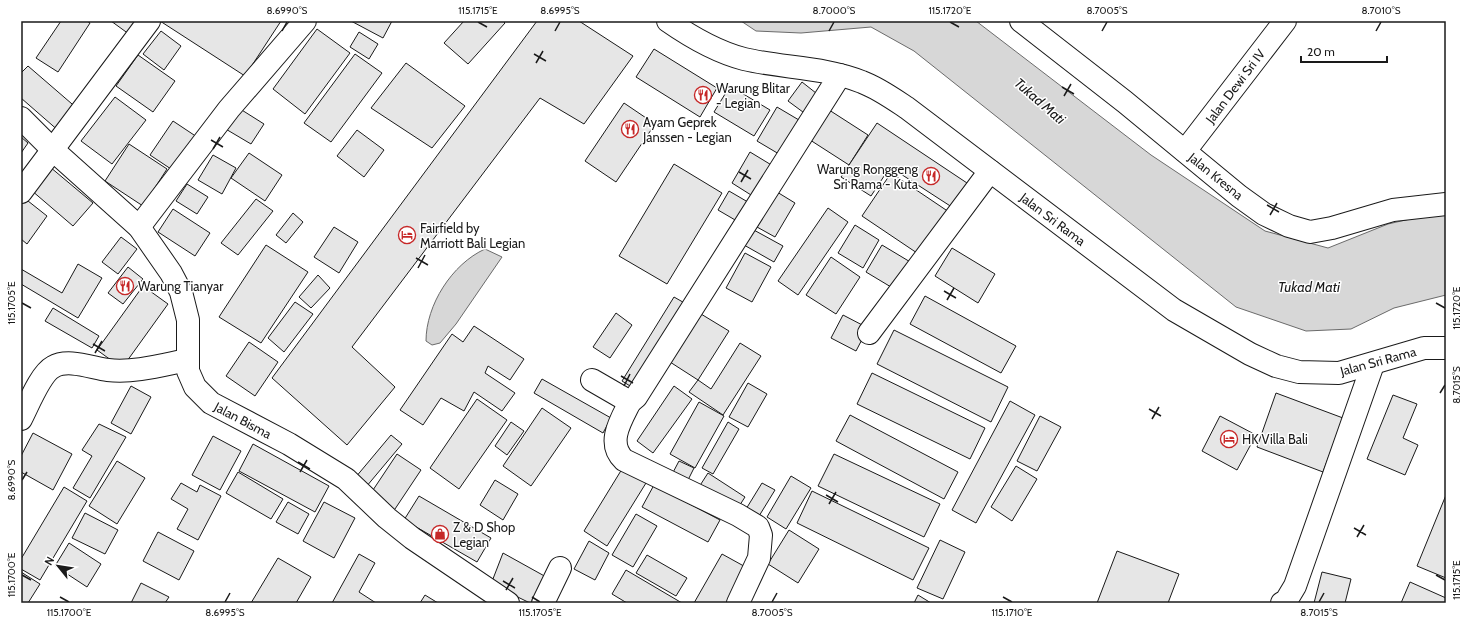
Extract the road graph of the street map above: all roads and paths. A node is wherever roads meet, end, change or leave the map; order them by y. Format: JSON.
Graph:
{"nodes":[{"id":1,"x":149,"y":21,"type":"edge"},
{"id":2,"x":305,"y":21,"type":"edge"},
{"id":3,"x":668,"y":21,"type":"edge"},
{"id":4,"x":1021,"y":21,"type":"edge"},
{"id":5,"x":1285,"y":21,"type":"edge"},
{"id":6,"x":840,"y":75,"type":"junction"},
{"id":7,"x":21,"y":118,"type":"edge"},
{"id":8,"x":53,"y":150,"type":"junction"},
{"id":9,"x":1185,"y":151,"type":"junction"},
{"id":10,"x":990,"y":171,"type":"junction"},
{"id":11,"x":21,"y":192,"type":"edge"},
{"id":12,"x":1446,"y":204,"type":"edge"},
{"id":13,"x":139,"y":227,"type":"junction"},
{"id":14,"x":869,"y":333,"type":"dead end"},
{"id":15,"x":1446,"y":348,"type":"edge"},
{"id":16,"x":187,"y":360,"type":"junction"},
{"id":17,"x":1373,"y":364,"type":"junction"},
{"id":18,"x":592,"y":380,"type":"dead end"},
{"id":19,"x":630,"y":402,"type":"junction"},
{"id":20,"x":21,"y":419,"type":"edge"},
{"id":21,"x":560,"y":568,"type":"dead end"},
{"id":22,"x":483,"y":596,"type":"edge"},
{"id":23,"x":508,"y":603,"type":"edge"},
{"id":24,"x":543,"y":603,"type":"edge"},
{"id":25,"x":738,"y":603,"type":"edge"},
{"id":26,"x":1282,"y":603,"type":"edge"}],
"edges":[{"from":1,"to":8,"type":"street"},
{"from":2,"to":13,"type":"street"},
{"from":3,"to":6,"type":"street","name":"Jalan Sri Rama"},
{"from":4,"to":9,"type":"street","name":"Jalan Kresna"},
{"from":5,"to":9,"type":"street","name":"Jalan Dewi Sri IV"},
{"from":6,"to":10,"type":"street","name":"Jalan Sri Rama"},
{"from":6,"to":19,"type":"street"},
{"from":7,"to":8,"type":"street","name":"Jalan Bisma"},
{"from":8,"to":11,"type":"street"},
{"from":8,"to":13,"type":"street","name":"Jalan Bisma"},
{"from":9,"to":12,"type":"street","name":"Jalan Kresna"},
{"from":10,"to":14,"type":"street"},
{"from":10,"to":17,"type":"street","name":"Jalan Sri Rama"},
{"from":13,"to":16,"type":"street","name":"Jalan Bisma"},
{"from":15,"to":17,"type":"street","name":"Jalan Sri Rama"},
{"from":16,"to":20,"type":"street"},
{"from":16,"to":22,"type":"street","name":"Jalan Bisma"},
{"from":17,"to":26,"type":"street"},
{"from":18,"to":19,"type":"street"},
{"from":19,"to":25,"type":"street"},
{"from":21,"to":24,"type":"street"},
{"from":22,"to":23,"type":"street","name":"Jalan Bisma"}]}
